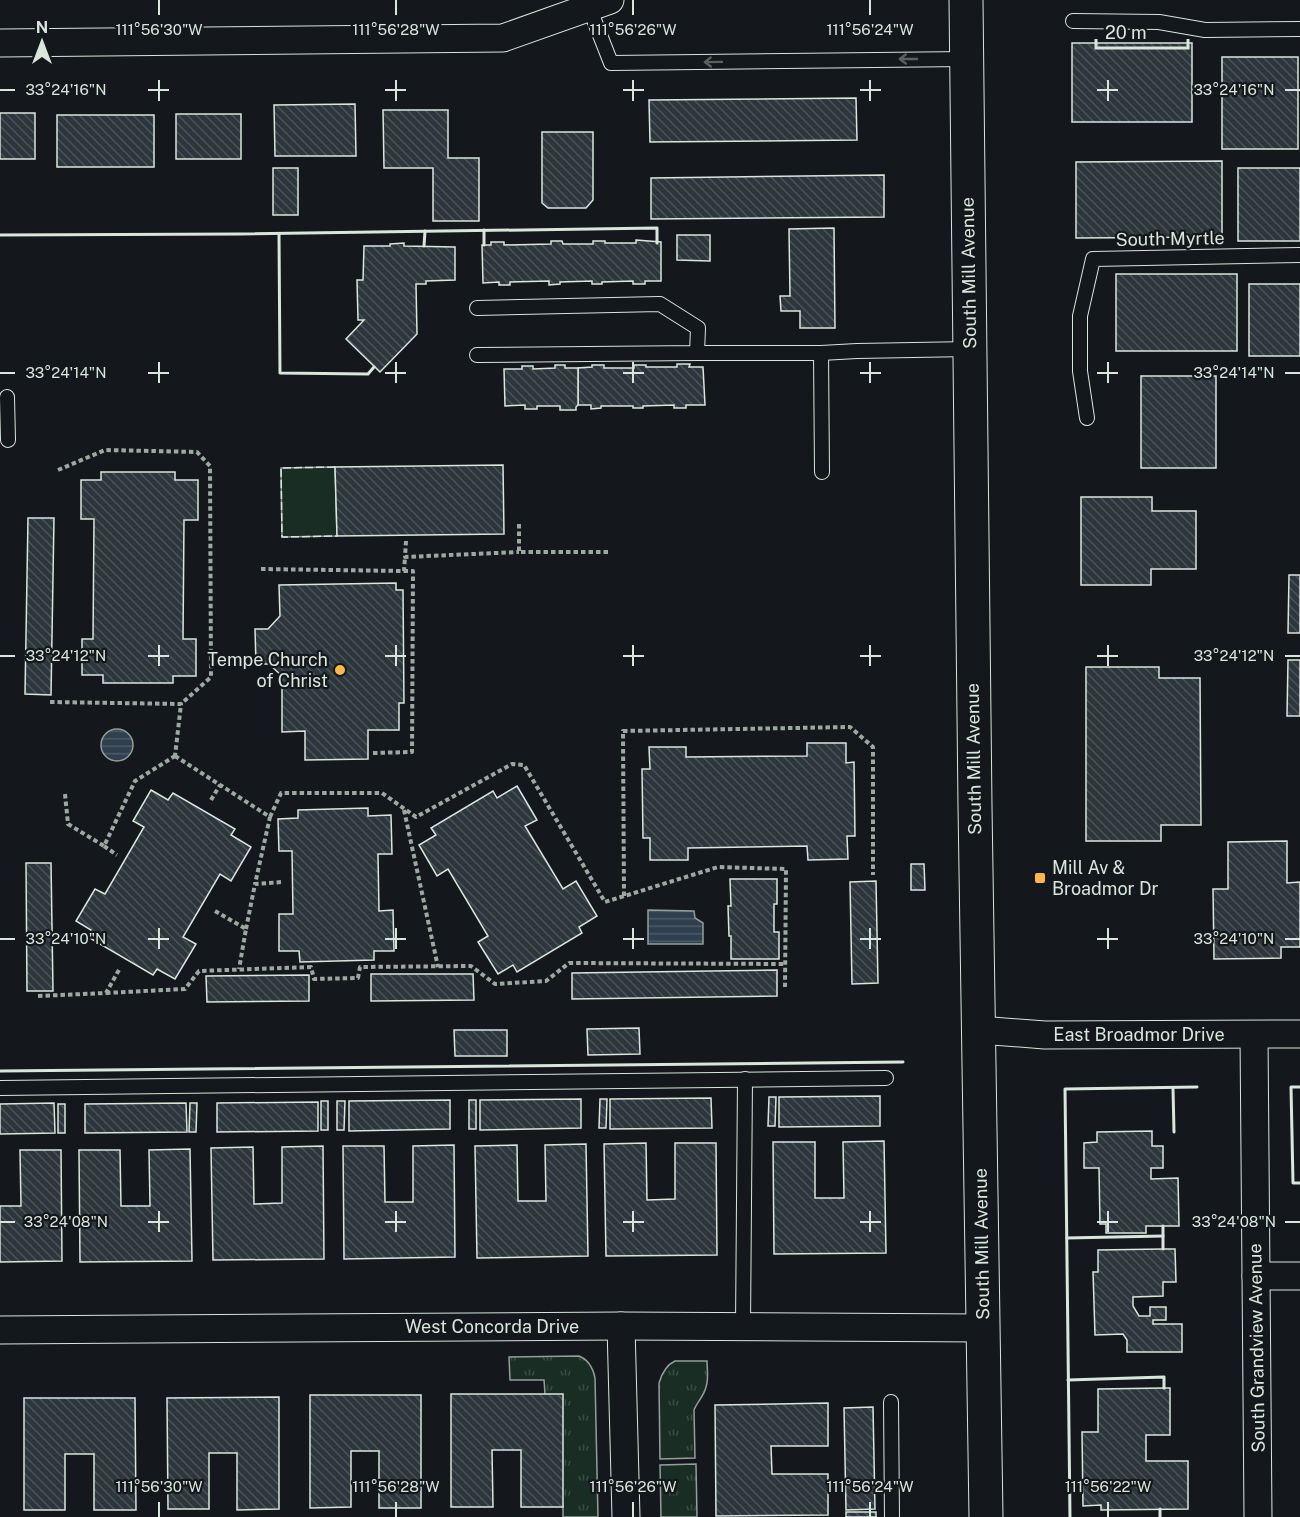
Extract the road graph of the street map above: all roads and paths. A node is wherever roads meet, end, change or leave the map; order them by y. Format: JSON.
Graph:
{"nodes":[{"id":1,"x":966,"y":0,"type":"edge"},
{"id":2,"x":600,"y":4,"type":"edge"},
{"id":3,"x":1072,"y":21,"type":"dead end"},
{"id":4,"x":1300,"y":29,"type":"edge"},
{"id":5,"x":0,"y":43,"type":"edge"},
{"id":6,"x":966,"y":59,"type":"junction"},
{"id":7,"x":1300,"y":255,"type":"edge"},
{"id":8,"x":477,"y":308,"type":"dead end"},
{"id":9,"x":970,"y":350,"type":"junction"},
{"id":10,"x":697,"y":352,"type":"junction"},
{"id":11,"x":821,"y":353,"type":"junction"},
{"id":12,"x":477,"y":355,"type":"dead end"},
{"id":13,"x":7,"y":397,"type":"dead end"},
{"id":14,"x":1087,"y":418,"type":"dead end"},
{"id":15,"x":8,"y":440,"type":"dead end"},
{"id":16,"x":58,"y":470,"type":"dead end"},
{"id":17,"x":822,"y":472,"type":"dead end"},
{"id":18,"x":519,"y":524,"type":"dead end"},
{"id":19,"x":406,"y":542,"type":"dead end"},
{"id":20,"x":519,"y":552,"type":"junction"},
{"id":21,"x":611,"y":552,"type":"dead end"},
{"id":22,"x":405,"y":557,"type":"junction"},
{"id":23,"x":261,"y":570,"type":"dead end"},
{"id":24,"x":405,"y":570,"type":"junction"},
{"id":25,"x":50,"y":702,"type":"dead end"},
{"id":26,"x":181,"y":704,"type":"junction"},
{"id":27,"x":373,"y":753,"type":"dead end"},
{"id":28,"x":175,"y":756,"type":"junction"},
{"id":29,"x":220,"y":785,"type":"junction"},
{"id":30,"x":65,"y":794,"type":"dead end"},
{"id":31,"x":211,"y":800,"type":"dead end"},
{"id":32,"x":404,"y":809,"type":"junction"},
{"id":33,"x":270,"y":818,"type":"junction"},
{"id":34,"x":104,"y":846,"type":"junction"},
{"id":35,"x":117,"y":855,"type":"dead end"},
{"id":36,"x":873,"y":874,"type":"dead end"},
{"id":37,"x":282,"y":882,"type":"dead end"},
{"id":38,"x":255,"y":884,"type":"junction"},
{"id":39,"x":624,"y":896,"type":"junction"},
{"id":40,"x":215,"y":911,"type":"dead end"},
{"id":41,"x":246,"y":928,"type":"junction"},
{"id":42,"x":786,"y":964,"type":"junction"},
{"id":43,"x":438,"y":967,"type":"junction"},
{"id":44,"x":120,"y":968,"type":"dead end"},
{"id":45,"x":239,"y":969,"type":"junction"},
{"id":46,"x":786,"y":987,"type":"dead end"},
{"id":47,"x":105,"y":993,"type":"junction"},
{"id":48,"x":38,"y":996,"type":"dead end"},
{"id":49,"x":979,"y":1030,"type":"junction"},
{"id":50,"x":1300,"y":1034,"type":"edge"},
{"id":51,"x":1254,"y":1035,"type":"junction"},
{"id":52,"x":886,"y":1078,"type":"dead end"},
{"id":53,"x":745,"y":1079,"type":"junction"},
{"id":54,"x":0,"y":1088,"type":"edge"},
{"id":55,"x":1256,"y":1276,"type":"junction"},
{"id":56,"x":1300,"y":1276,"type":"edge"},
{"id":57,"x":621,"y":1326,"type":"junction"},
{"id":58,"x":743,"y":1326,"type":"junction"},
{"id":59,"x":983,"y":1328,"type":"junction"},
{"id":60,"x":0,"y":1330,"type":"edge"},
{"id":61,"x":891,"y":1402,"type":"dead end"},
{"id":62,"x":626,"y":1517,"type":"edge"},
{"id":63,"x":892,"y":1517,"type":"edge"},
{"id":64,"x":986,"y":1517,"type":"edge"},
{"id":65,"x":1258,"y":1517,"type":"edge"}],
"edges":[{"from":1,"to":6,"type":"main road","name":"South Mill Avenue"},
{"from":2,"to":5,"type":"street"},
{"from":6,"to":2,"type":"lane","one_way":true},
{"from":3,"to":4,"type":"lane"},
{"from":6,"to":9,"type":"main road","name":"South Mill Avenue"},
{"from":7,"to":14,"type":"lane","name":"South Myrtle"},
{"from":8,"to":10,"type":"lane"},
{"from":9,"to":11,"type":"lane"},
{"from":9,"to":49,"type":"main road","name":"South Mill Avenue"},
{"from":10,"to":11,"type":"lane"},
{"from":10,"to":12,"type":"lane"},
{"from":11,"to":17,"type":"lane"},
{"from":13,"to":15,"type":"lane"},
{"from":16,"to":26,"type":"path"},
{"from":18,"to":20,"type":"path"},
{"from":19,"to":22,"type":"path"},
{"from":20,"to":21,"type":"path"},
{"from":20,"to":22,"type":"path"},
{"from":22,"to":24,"type":"path"},
{"from":23,"to":24,"type":"path"},
{"from":24,"to":27,"type":"path"},
{"from":25,"to":26,"type":"path"},
{"from":26,"to":28,"type":"path"},
{"from":28,"to":29,"type":"path"},
{"from":28,"to":34,"type":"path"},
{"from":29,"to":31,"type":"path"},
{"from":29,"to":33,"type":"path"},
{"from":30,"to":34,"type":"path"},
{"from":32,"to":33,"type":"path"},
{"from":32,"to":39,"type":"path"},
{"from":32,"to":43,"type":"path"},
{"from":33,"to":38,"type":"path"},
{"from":34,"to":35,"type":"path"},
{"from":36,"to":39,"type":"path"},
{"from":37,"to":38,"type":"path"},
{"from":38,"to":41,"type":"path"},
{"from":39,"to":42,"type":"path"},
{"from":40,"to":41,"type":"path"},
{"from":41,"to":45,"type":"path"},
{"from":42,"to":43,"type":"path"},
{"from":42,"to":46,"type":"path"},
{"from":43,"to":45,"type":"path"},
{"from":44,"to":47,"type":"path"},
{"from":45,"to":47,"type":"path"},
{"from":47,"to":48,"type":"path"},
{"from":49,"to":51,"type":"street","name":"East Broadmor Drive"},
{"from":49,"to":59,"type":"main road","name":"South Mill Avenue"},
{"from":50,"to":51,"type":"street","name":"East Broadmor Drive"},
{"from":51,"to":55,"type":"street","name":"South Grandview Avenue"},
{"from":52,"to":53,"type":"lane"},
{"from":53,"to":54,"type":"lane"},
{"from":53,"to":58,"type":"lane"},
{"from":55,"to":56,"type":"street"},
{"from":55,"to":65,"type":"street","name":"South Grandview Avenue"},
{"from":57,"to":58,"type":"street","name":"West Concorda Drive"},
{"from":57,"to":60,"type":"street","name":"West Concorda Drive"},
{"from":57,"to":62,"type":"street"},
{"from":58,"to":59,"type":"street","name":"West Concorda Drive"},
{"from":59,"to":64,"type":"main road","name":"South Mill Avenue"},
{"from":61,"to":63,"type":"lane"}]}
